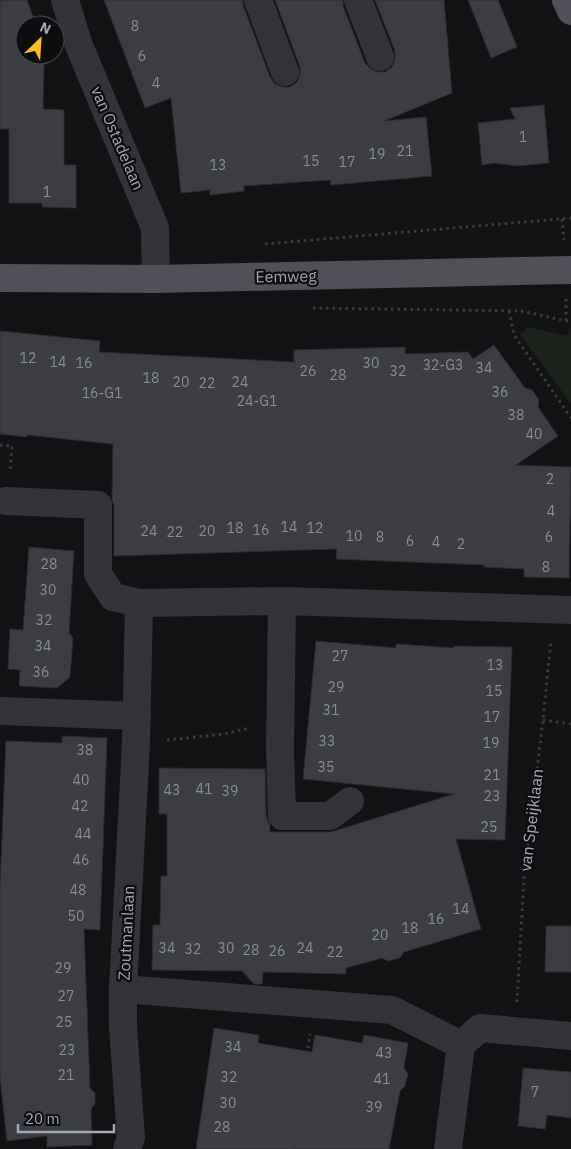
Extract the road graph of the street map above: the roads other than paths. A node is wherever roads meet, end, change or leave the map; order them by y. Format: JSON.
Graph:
{"nodes":[{"id":1,"x":65,"y":0,"type":"edge"},
{"id":2,"x":258,"y":0,"type":"edge"},
{"id":3,"x":358,"y":0,"type":"edge"},
{"id":4,"x":566,"y":0,"type":"edge"},
{"id":5,"x":571,"y":11,"type":"edge"},
{"id":6,"x":380,"y":57,"type":"dead end"},
{"id":7,"x":286,"y":72,"type":"dead end"},
{"id":8,"x":571,"y":270,"type":"edge"},
{"id":9,"x":0,"y":278,"type":"edge"},
{"id":10,"x":156,"y":279,"type":"junction"},
{"id":11,"x":6,"y":501,"type":"dead end"},
{"id":12,"x":138,"y":602,"type":"junction"},
{"id":13,"x":282,"y":602,"type":"junction"},
{"id":14,"x":562,"y":610,"type":"edge"},
{"id":15,"x":2,"y":711,"type":"dead end"},
{"id":16,"x":137,"y":716,"type":"junction"},
{"id":17,"x":350,"y":801,"type":"dead end"},
{"id":18,"x":123,"y":989,"type":"junction"},
{"id":19,"x":571,"y":1036,"type":"edge"},
{"id":20,"x":461,"y":1045,"type":"junction"},
{"id":21,"x":127,"y":1149,"type":"edge"},
{"id":22,"x":448,"y":1149,"type":"edge"}],
"edges":[{"from":1,"to":10,"type":"street","name":"van Ostadelaan"},
{"from":2,"to":7,"type":"street"},
{"from":3,"to":6,"type":"street"},
{"from":4,"to":5,"type":"main road"},
{"from":8,"to":10,"type":"main road","name":"Eemweg"},
{"from":9,"to":10,"type":"main road","name":"Eemweg"},
{"from":11,"to":12,"type":"street"},
{"from":12,"to":13,"type":"street"},
{"from":12,"to":16,"type":"street"},
{"from":13,"to":14,"type":"street"},
{"from":13,"to":17,"type":"street"},
{"from":15,"to":16,"type":"street"},
{"from":16,"to":18,"type":"street","name":"Zoutmanlaan"},
{"from":18,"to":20,"type":"street"},
{"from":18,"to":21,"type":"street","name":"Zoutmanlaan"},
{"from":19,"to":20,"type":"street"},
{"from":20,"to":22,"type":"street"}]}
